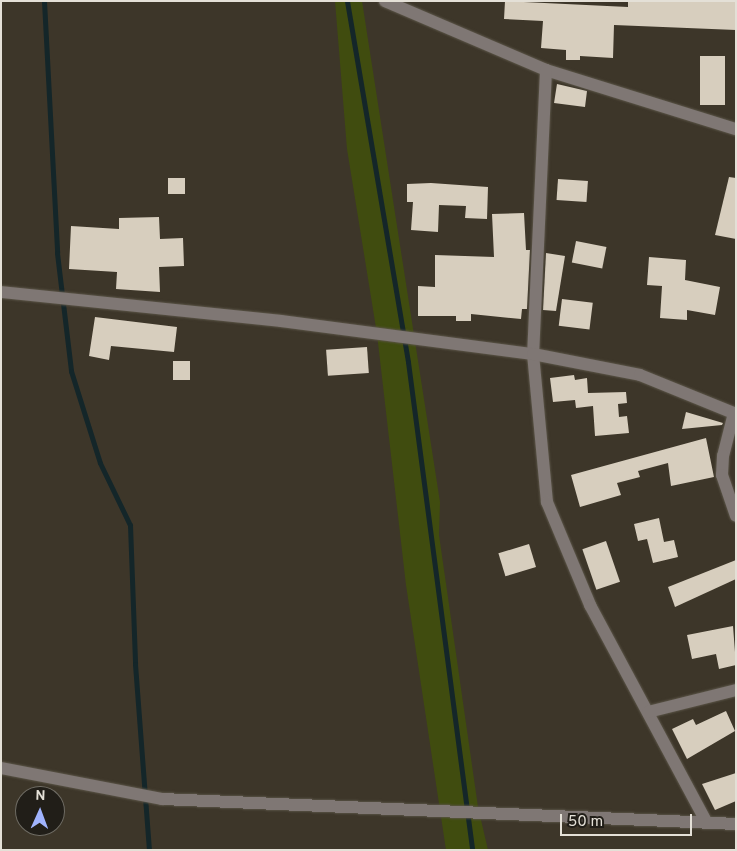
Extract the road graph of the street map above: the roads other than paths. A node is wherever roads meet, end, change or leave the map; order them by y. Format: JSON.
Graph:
{"nodes":[{"id":1,"x":385,"y":1,"type":"edge"},
{"id":2,"x":546,"y":70,"type":"junction"},
{"id":3,"x":736,"y":129,"type":"edge"},
{"id":4,"x":1,"y":292,"type":"edge"},
{"id":5,"x":532,"y":354,"type":"junction"},
{"id":6,"x":735,"y":414,"type":"edge"},
{"id":7,"x":736,"y":516,"type":"edge"},
{"id":8,"x":736,"y":690,"type":"edge"},
{"id":9,"x":648,"y":712,"type":"junction"},
{"id":10,"x":1,"y":768,"type":"edge"},
{"id":11,"x":708,"y":823,"type":"junction"},
{"id":12,"x":736,"y":824,"type":"edge"}],
"edges":[{"from":1,"to":2,"type":"street"},
{"from":2,"to":3,"type":"street"},
{"from":2,"to":5,"type":"street"},
{"from":4,"to":5,"type":"street"},
{"from":5,"to":6,"type":"street"},
{"from":5,"to":9,"type":"street"},
{"from":6,"to":7,"type":"street"},
{"from":8,"to":9,"type":"street"},
{"from":9,"to":11,"type":"street"},
{"from":10,"to":11,"type":"street"},
{"from":11,"to":12,"type":"street"}]}
